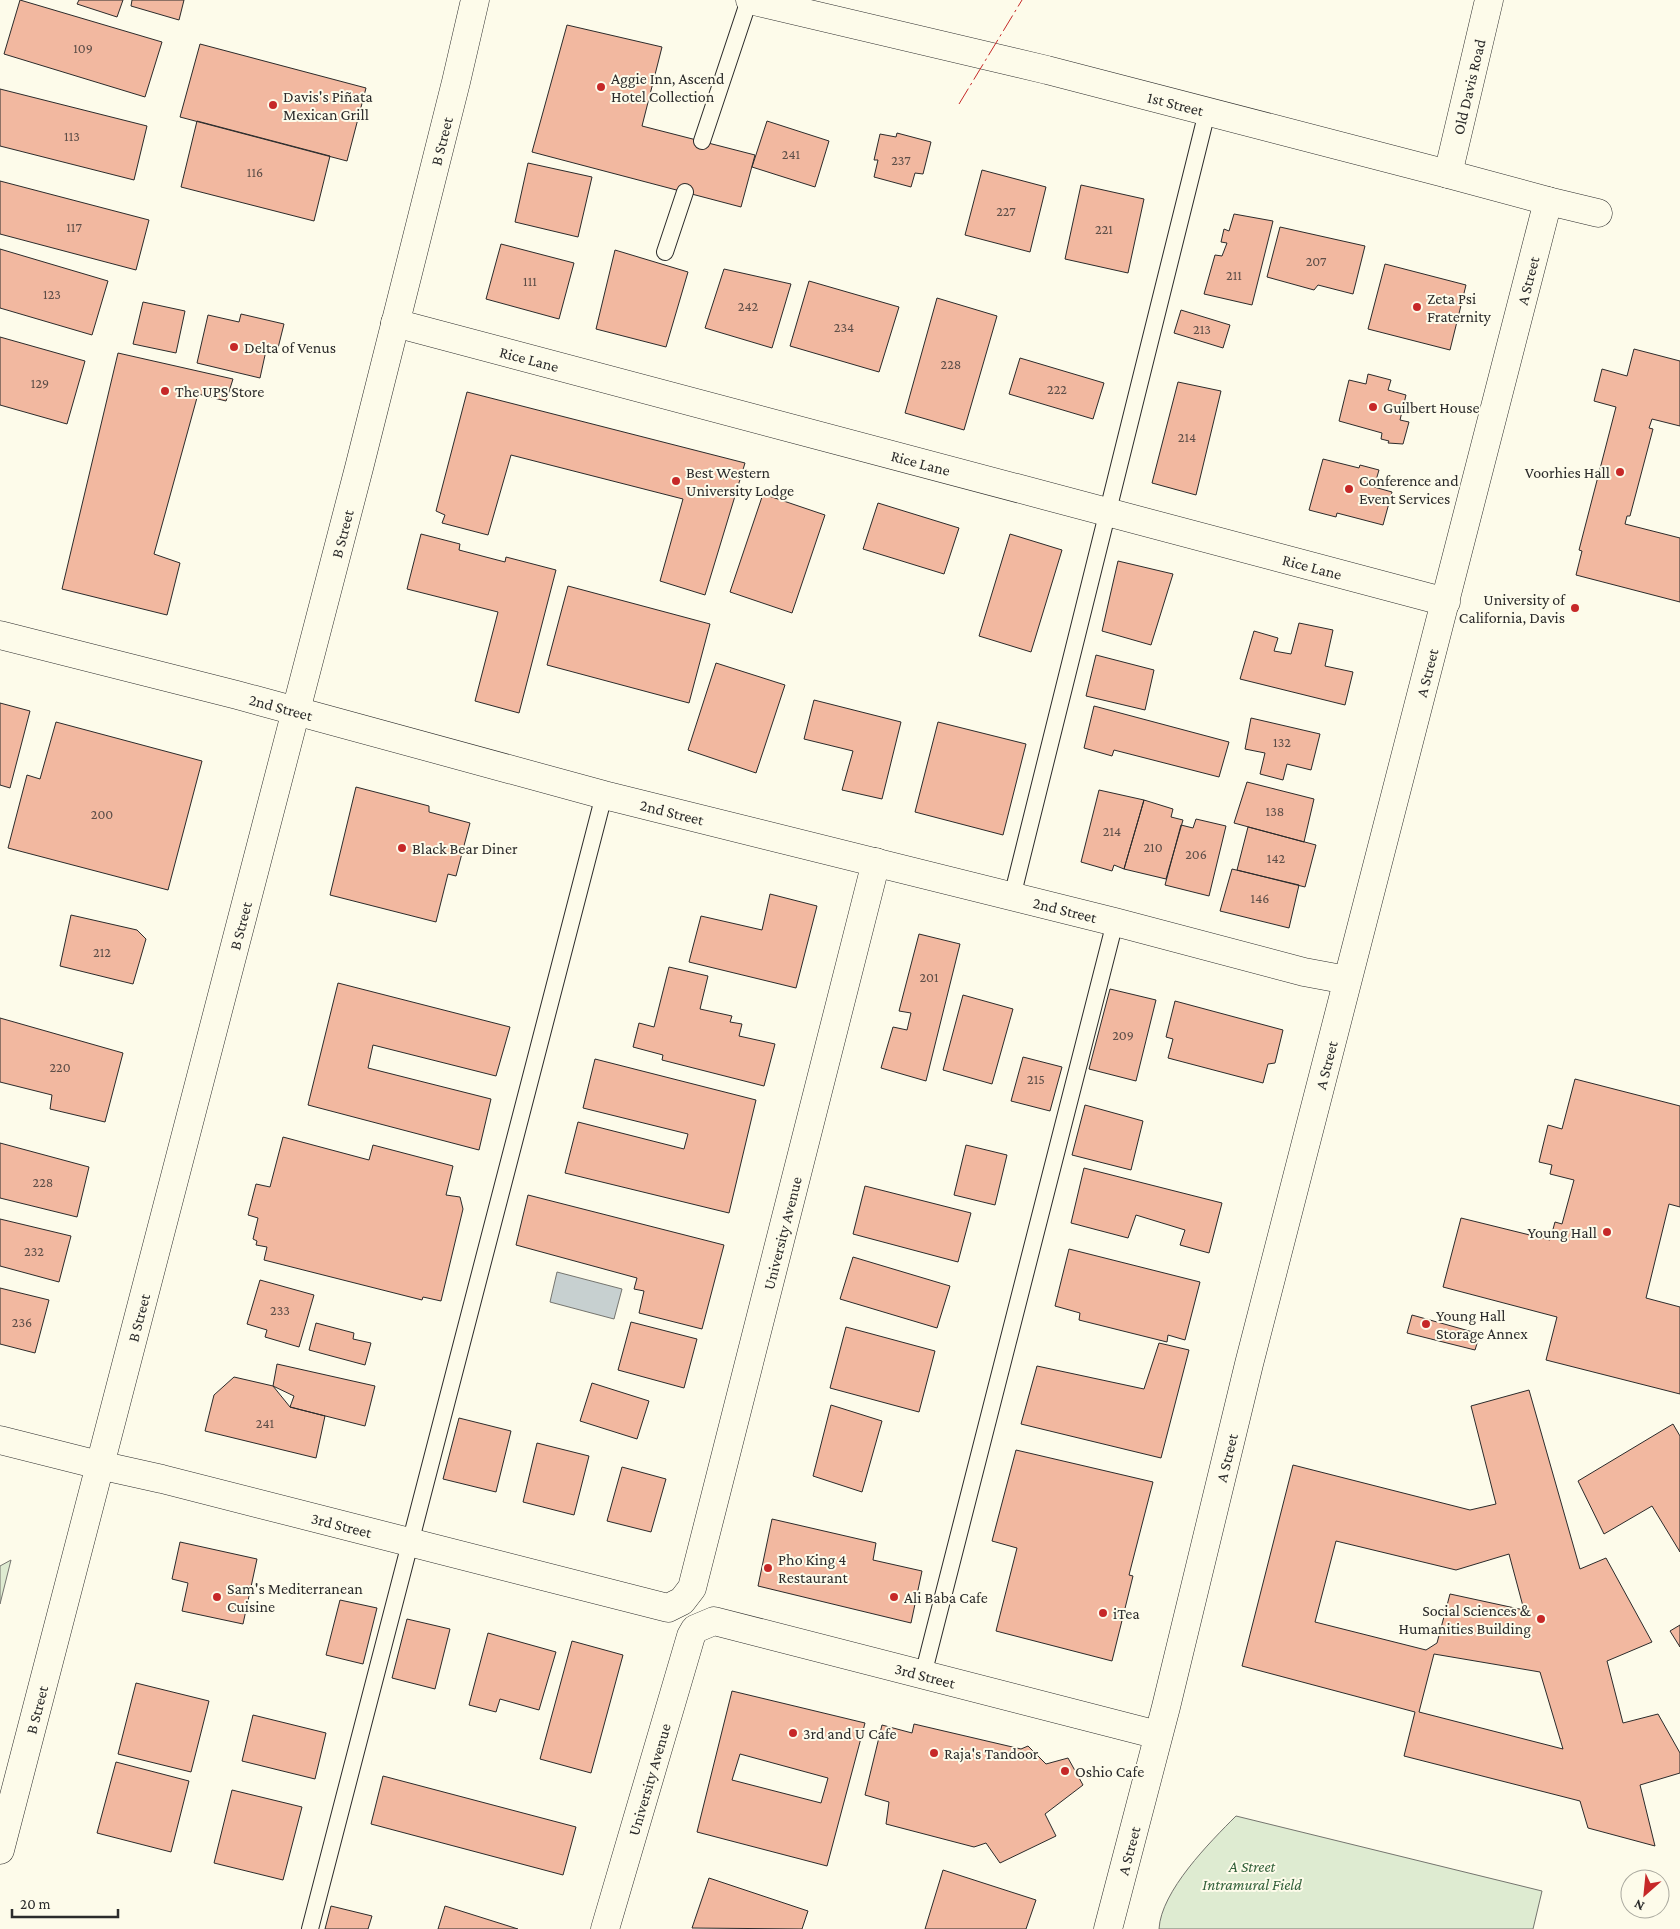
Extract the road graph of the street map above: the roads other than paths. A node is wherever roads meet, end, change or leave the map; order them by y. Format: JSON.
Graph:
{"nodes":[{"id":1,"x":475,"y":0,"type":"edge"},
{"id":2,"x":749,"y":0,"type":"edge"},
{"id":3,"x":1489,"y":0,"type":"edge"},
{"id":4,"x":1207,"y":112,"type":"junction"},
{"id":5,"x":702,"y":141,"type":"dead end"},
{"id":6,"x":1448,"y":174,"type":"junction"},
{"id":7,"x":685,"y":192,"type":"dead end"},
{"id":8,"x":1548,"y":202,"type":"junction"},
{"id":9,"x":1598,"y":213,"type":"dead end"},
{"id":10,"x":665,"y":252,"type":"dead end"},
{"id":11,"x":395,"y":323,"type":"junction"},
{"id":12,"x":1108,"y":512,"type":"junction"},
{"id":13,"x":1446,"y":602,"type":"junction"},
{"id":14,"x":0,"y":635,"type":"edge"},
{"id":15,"x":295,"y":711,"type":"junction"},
{"id":16,"x":604,"y":795,"type":"junction"},
{"id":17,"x":876,"y":862,"type":"junction"},
{"id":18,"x":1012,"y":897,"type":"junction"},
{"id":19,"x":1115,"y":922,"type":"junction"},
{"id":20,"x":1347,"y":980,"type":"junction"},
{"id":21,"x":0,"y":1440,"type":"edge"},
{"id":22,"x":99,"y":1465,"type":"junction"},
{"id":23,"x":410,"y":1542,"type":"junction"},
{"id":24,"x":682,"y":1601,"type":"joint"},
{"id":25,"x":695,"y":1629,"type":"joint"},
{"id":26,"x":923,"y":1675,"type":"junction"},
{"id":27,"x":1158,"y":1735,"type":"junction"},
{"id":28,"x":0,"y":1850,"type":"edge"},
{"id":29,"x":310,"y":1929,"type":"edge"},
{"id":30,"x":605,"y":1929,"type":"edge"},
{"id":31,"x":1108,"y":1929,"type":"edge"}],
"edges":[{"from":1,"to":11,"type":"street","name":"B Street"},
{"from":2,"to":4,"type":"street","name":"1st Street"},
{"from":2,"to":5,"type":"lane"},
{"from":3,"to":6,"type":"street","name":"Old Davis Road"},
{"from":4,"to":6,"type":"street","name":"1st Street"},
{"from":4,"to":12,"type":"lane"},
{"from":6,"to":8,"type":"street","name":"1st Street"},
{"from":7,"to":10,"type":"lane"},
{"from":8,"to":9,"type":"street","name":"1st Street"},
{"from":8,"to":13,"type":"street","name":"A Street"},
{"from":11,"to":12,"type":"street","name":"Rice Lane"},
{"from":11,"to":15,"type":"street","name":"B Street"},
{"from":12,"to":13,"type":"street","name":"Rice Lane"},
{"from":12,"to":18,"type":"lane"},
{"from":13,"to":20,"type":"street","name":"A Street"},
{"from":14,"to":15,"type":"street","name":"2nd Street"},
{"from":15,"to":16,"type":"street","name":"2nd Street"},
{"from":15,"to":22,"type":"street","name":"B Street"},
{"from":16,"to":17,"type":"street","name":"2nd Street"},
{"from":16,"to":23,"type":"lane"},
{"from":17,"to":18,"type":"street","name":"2nd Street"},
{"from":17,"to":24,"type":"street","name":"University Avenue"},
{"from":18,"to":19,"type":"street","name":"2nd Street"},
{"from":19,"to":20,"type":"street","name":"2nd Street"},
{"from":19,"to":26,"type":"lane"},
{"from":20,"to":27,"type":"street","name":"A Street"},
{"from":21,"to":22,"type":"street","name":"3rd Street"},
{"from":22,"to":23,"type":"street","name":"3rd Street"},
{"from":22,"to":28,"type":"street","name":"B Street"},
{"from":23,"to":24,"type":"street","name":"3rd Street"},
{"from":23,"to":29,"type":"lane"},
{"from":25,"to":26,"type":"street","name":"3rd Street"},
{"from":25,"to":30,"type":"street","name":"University Avenue"},
{"from":26,"to":27,"type":"street","name":"3rd Street"},
{"from":27,"to":31,"type":"street","name":"A Street"}]}
